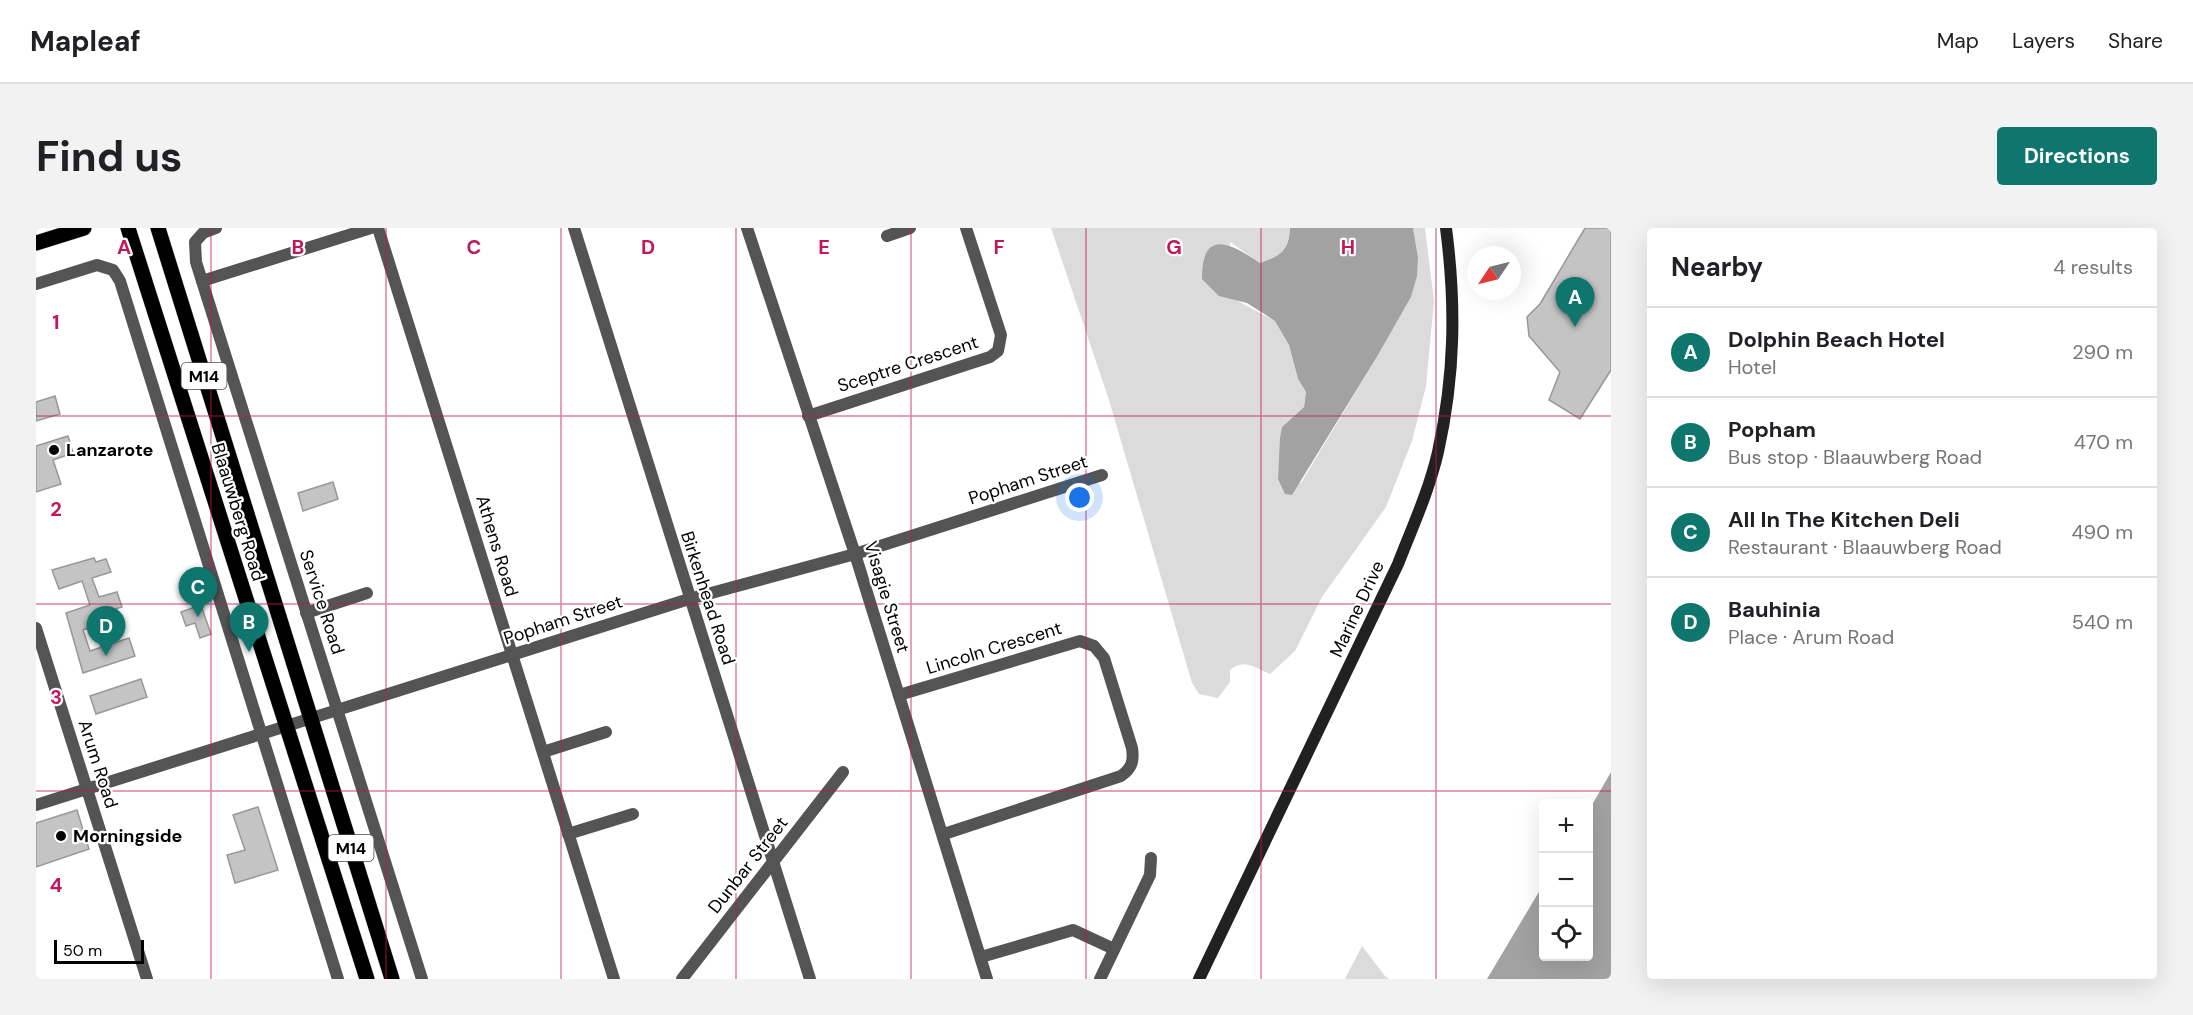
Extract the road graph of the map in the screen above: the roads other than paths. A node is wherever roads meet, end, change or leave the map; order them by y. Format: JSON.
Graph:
{"nodes":[{"id":1,"x":84,"y":228,"type":"edge"},
{"id":2,"x":128,"y":228,"type":"edge"},
{"id":3,"x":158,"y":228,"type":"edge"},
{"id":4,"x":216,"y":228,"type":"edge"},
{"id":5,"x":371,"y":228,"type":"edge"},
{"id":6,"x":378,"y":228,"type":"edge"},
{"id":7,"x":574,"y":228,"type":"edge"},
{"id":8,"x":747,"y":228,"type":"edge"},
{"id":9,"x":910,"y":228,"type":"edge"},
{"id":10,"x":966,"y":228,"type":"edge"},
{"id":11,"x":1446,"y":228,"type":"edge"},
{"id":12,"x":887,"y":236,"type":"dead end"},
{"id":13,"x":36,"y":243,"type":"edge"},
{"id":14,"x":202,"y":281,"type":"junction"},
{"id":15,"x":36,"y":284,"type":"edge"},
{"id":16,"x":808,"y":416,"type":"junction"},
{"id":17,"x":1102,"y":475,"type":"dead end"},
{"id":18,"x":855,"y":554,"type":"junction"},
{"id":19,"x":367,"y":593,"type":"dead end"},
{"id":20,"x":689,"y":599,"type":"junction"},
{"id":21,"x":306,"y":612,"type":"junction"},
{"id":22,"x":36,"y":628,"type":"edge"},
{"id":23,"x":513,"y":655,"type":"junction"},
{"id":24,"x":899,"y":695,"type":"junction"},
{"id":25,"x":337,"y":710,"type":"junction"},
{"id":26,"x":309,"y":718,"type":"junction"},
{"id":27,"x":286,"y":726,"type":"junction"},
{"id":28,"x":606,"y":732,"type":"dead end"},
{"id":29,"x":261,"y":734,"type":"junction"},
{"id":30,"x":543,"y":752,"type":"junction"},
{"id":31,"x":843,"y":772,"type":"dead end"},
{"id":32,"x":87,"y":789,"type":"junction"},
{"id":33,"x":36,"y":805,"type":"edge"},
{"id":34,"x":633,"y":814,"type":"dead end"},
{"id":35,"x":568,"y":834,"type":"junction"},
{"id":36,"x":944,"y":834,"type":"junction"},
{"id":37,"x":1151,"y":858,"type":"dead end"},
{"id":38,"x":773,"y":862,"type":"junction"},
{"id":39,"x":1114,"y":949,"type":"junction"},
{"id":40,"x":981,"y":957,"type":"junction"},
{"id":41,"x":147,"y":979,"type":"edge"},
{"id":42,"x":338,"y":979,"type":"edge"},
{"id":43,"x":367,"y":979,"type":"edge"},
{"id":44,"x":392,"y":979,"type":"edge"},
{"id":45,"x":422,"y":979,"type":"edge"},
{"id":46,"x":614,"y":979,"type":"edge"},
{"id":47,"x":682,"y":979,"type":"edge"},
{"id":48,"x":810,"y":979,"type":"edge"},
{"id":49,"x":987,"y":979,"type":"edge"},
{"id":50,"x":1100,"y":979,"type":"edge"},
{"id":51,"x":1199,"y":979,"type":"edge"}],
"edges":[{"from":1,"to":13,"type":"main road"},
{"from":2,"to":27,"type":"main road","name":"Blaauwberg Road","number":"M14"},
{"from":3,"to":26,"type":"main road","name":"Blaauwberg Road","number":"M14"},
{"from":4,"to":14,"type":"street","name":"Service Road"},
{"from":5,"to":14,"type":"street"},
{"from":6,"to":23,"type":"street","name":"Athens Road"},
{"from":7,"to":20,"type":"street","name":"Birkenhead Road"},
{"from":8,"to":16,"type":"street","name":"Visagie Street"},
{"from":9,"to":12,"type":"street"},
{"from":10,"to":16,"type":"street","name":"Sceptre Crescent"},
{"from":11,"to":51,"type":"main road","name":"Marine Drive"},
{"from":14,"to":21,"type":"street","name":"Service Road"},
{"from":15,"to":29,"type":"street"},
{"from":16,"to":18,"type":"street","name":"Visagie Street"},
{"from":17,"to":18,"type":"street","name":"Popham Street"},
{"from":18,"to":20,"type":"street","name":"Popham Street"},
{"from":18,"to":24,"type":"street","name":"Visagie Street"},
{"from":19,"to":21,"type":"street"},
{"from":20,"to":23,"type":"street","name":"Popham Street"},
{"from":20,"to":38,"type":"street","name":"Birkenhead Road"},
{"from":21,"to":25,"type":"street","name":"Service Road"},
{"from":22,"to":32,"type":"street","name":"Arum Road"},
{"from":23,"to":25,"type":"street","name":"Popham Street"},
{"from":23,"to":30,"type":"street","name":"Athens Road"},
{"from":24,"to":36,"type":"street","name":"Visagie Street"},
{"from":24,"to":36,"type":"street","name":"Lincoln Crescent"},
{"from":25,"to":26,"type":"street","name":"Popham Street"},
{"from":25,"to":45,"type":"street","name":"Service Road"},
{"from":26,"to":27,"type":"street","name":"Popham Street"},
{"from":26,"to":44,"type":"main road","name":"Blaauwberg Road","number":"M14"},
{"from":27,"to":29,"type":"street","name":"Popham Street"},
{"from":27,"to":43,"type":"main road","name":"Blaauwberg Road","number":"M14"},
{"from":28,"to":30,"type":"street"},
{"from":29,"to":32,"type":"street","name":"Popham Street"},
{"from":29,"to":42,"type":"street"},
{"from":30,"to":35,"type":"street","name":"Athens Road"},
{"from":31,"to":38,"type":"street","name":"Dunbar Street"},
{"from":32,"to":33,"type":"street","name":"Popham Street"},
{"from":32,"to":41,"type":"street","name":"Arum Road"},
{"from":34,"to":35,"type":"street"},
{"from":35,"to":46,"type":"street","name":"Athens Road"},
{"from":36,"to":40,"type":"street","name":"Visagie Street"},
{"from":37,"to":39,"type":"street"},
{"from":38,"to":47,"type":"street","name":"Dunbar Street"},
{"from":38,"to":48,"type":"street","name":"Birkenhead Road"},
{"from":39,"to":40,"type":"street"},
{"from":39,"to":50,"type":"street"},
{"from":40,"to":49,"type":"street","name":"Visagie Street"}]}
